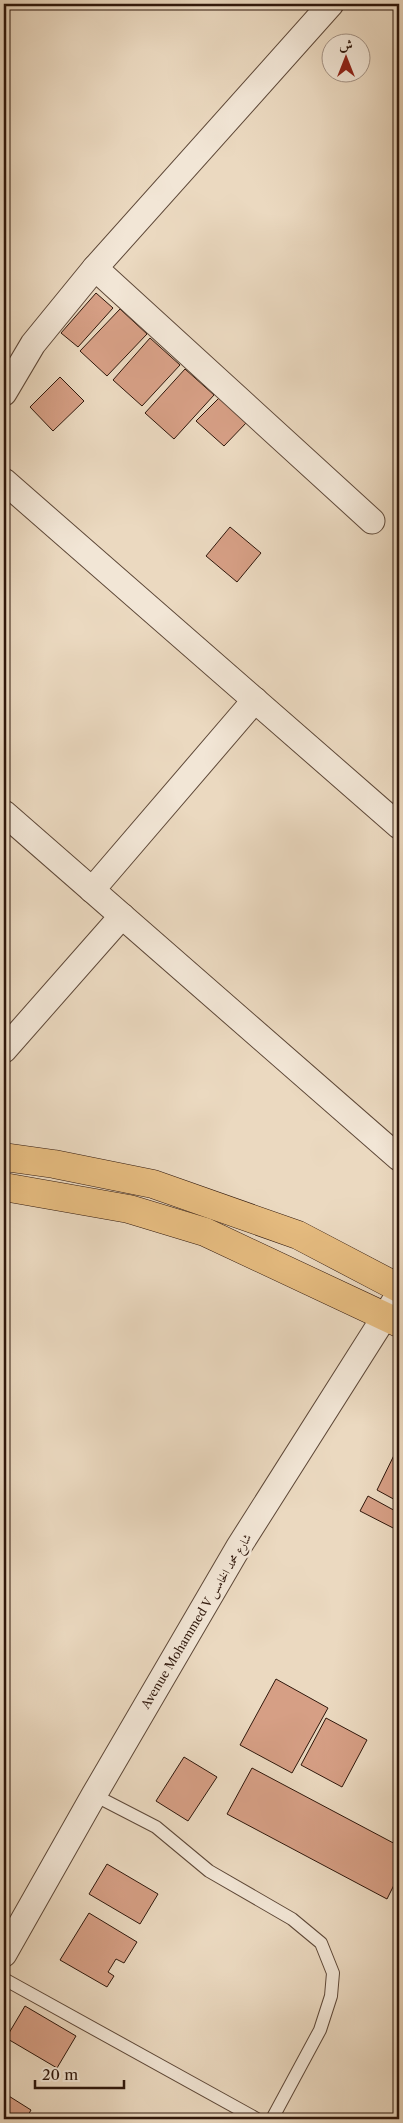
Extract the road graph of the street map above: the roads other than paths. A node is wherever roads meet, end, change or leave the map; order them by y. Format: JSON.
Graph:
{"nodes":[{"id":1,"x":331,"y":4,"type":"edge"},
{"id":2,"x":95,"y":268,"type":"junction"},
{"id":3,"x":4,"y":393,"type":"edge"},
{"id":4,"x":4,"y":481,"type":"edge"},
{"id":5,"x":372,"y":521,"type":"dead end"},
{"id":6,"x":255,"y":700,"type":"junction"},
{"id":7,"x":4,"y":813,"type":"edge"},
{"id":8,"x":399,"y":826,"type":"edge"},
{"id":9,"x":92,"y":890,"type":"junction"},
{"id":10,"x":122,"y":916,"type":"junction"},
{"id":11,"x":4,"y":1050,"type":"edge"},
{"id":12,"x":4,"y":1157,"type":"edge"},
{"id":13,"x":399,"y":1158,"type":"edge"},
{"id":14,"x":4,"y":1187,"type":"edge"},
{"id":15,"x":399,"y":1288,"type":"edge"},
{"id":16,"x":399,"y":1294,"type":"edge"},
{"id":17,"x":391,"y":1320,"type":"edge"},
{"id":18,"x":94,"y":1795,"type":"junction"},
{"id":19,"x":4,"y":1954,"type":"edge"},
{"id":20,"x":4,"y":1978,"type":"edge"},
{"id":21,"x":257,"y":2119,"type":"edge"},
{"id":22,"x":272,"y":2119,"type":"edge"}],
"edges":[{"from":1,"to":2,"type":"street"},
{"from":2,"to":3,"type":"street"},
{"from":2,"to":5,"type":"street"},
{"from":4,"to":6,"type":"street"},
{"from":6,"to":8,"type":"street"},
{"from":6,"to":9,"type":"street"},
{"from":7,"to":9,"type":"street"},
{"from":9,"to":10,"type":"street"},
{"from":10,"to":11,"type":"street"},
{"from":10,"to":13,"type":"street"},
{"from":12,"to":15,"type":"main road"},
{"from":14,"to":17,"type":"main road"},
{"from":16,"to":17,"type":"street","name":"Avenue Mohammed V شارع محمد الخامس"},
{"from":17,"to":18,"type":"street","name":"Avenue Mohammed V شارع محمد الخامس"},
{"from":18,"to":19,"type":"street","name":"Avenue Mohammed V شارع محمد الخامس"},
{"from":18,"to":22,"type":"lane"},
{"from":20,"to":21,"type":"lane"}]}
